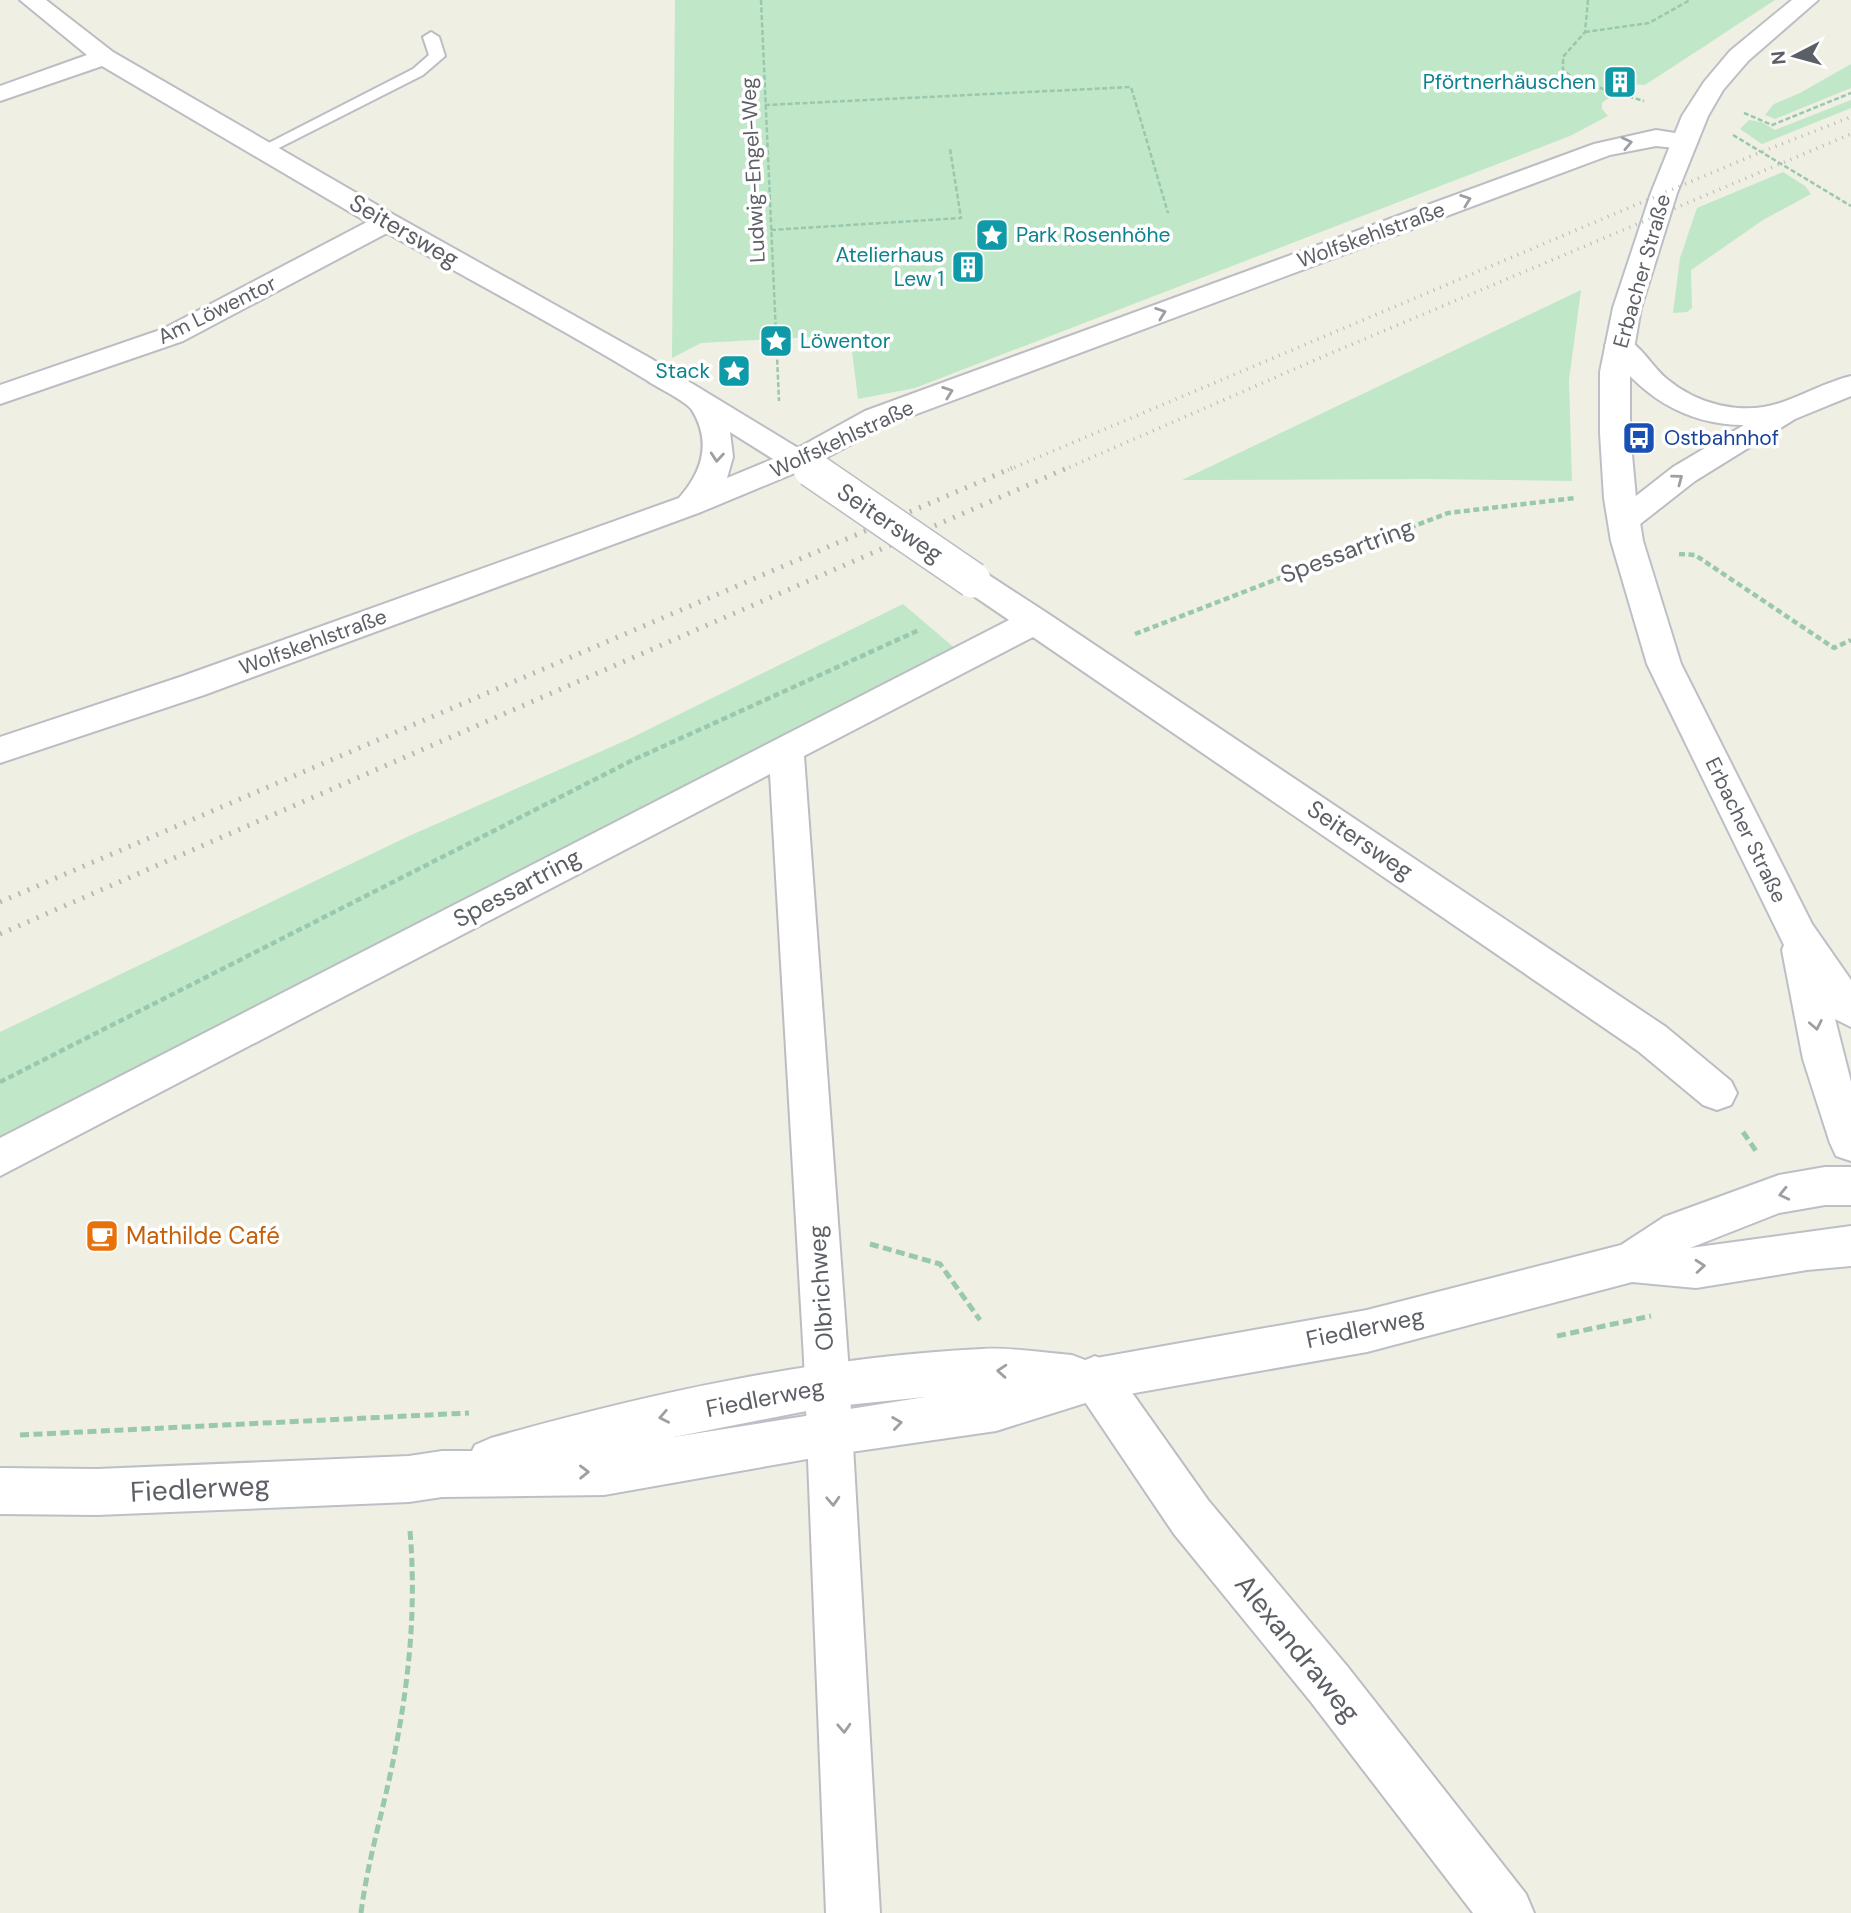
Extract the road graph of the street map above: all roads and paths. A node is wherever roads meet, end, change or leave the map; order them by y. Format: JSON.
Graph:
{"nodes":[{"id":1,"x":32,"y":0,"type":"edge"},
{"id":2,"x":761,"y":0,"type":"edge"},
{"id":3,"x":1588,"y":0,"type":"edge"},
{"id":4,"x":1690,"y":0,"type":"edge"},
{"id":5,"x":1806,"y":0,"type":"edge"},
{"id":6,"x":1585,"y":32,"type":"junction"},
{"id":7,"x":431,"y":37,"type":"dead end"},
{"id":8,"x":104,"y":57,"type":"junction"},
{"id":9,"x":1615,"y":93,"type":"dead end"},
{"id":10,"x":1851,"y":93,"type":"edge"},
{"id":11,"x":0,"y":94,"type":"edge"},
{"id":12,"x":1703,"y":102,"type":"junction"},
{"id":13,"x":765,"y":105,"type":"junction"},
{"id":14,"x":1730,"y":134,"type":"dead end"},
{"id":15,"x":1685,"y":141,"type":"junction"},
{"id":16,"x":950,"y":149,"type":"dead end"},
{"id":17,"x":264,"y":150,"type":"junction"},
{"id":18,"x":1851,"y":206,"type":"edge"},
{"id":19,"x":1168,"y":213,"type":"dead end"},
{"id":20,"x":387,"y":222,"type":"junction"},
{"id":21,"x":771,"y":230,"type":"junction"},
{"id":22,"x":776,"y":339,"type":"dead end"},
{"id":23,"x":1619,"y":345,"type":"junction"},
{"id":24,"x":1851,"y":385,"type":"edge"},
{"id":25,"x":0,"y":395,"type":"edge"},
{"id":26,"x":704,"y":403,"type":"junction"},
{"id":27,"x":1784,"y":412,"type":"junction"},
{"id":28,"x":804,"y":465,"type":"junction"},
{"id":29,"x":690,"y":505,"type":"junction"},
{"id":30,"x":1622,"y":510,"type":"junction"},
{"id":31,"x":1679,"y":554,"type":"dead end"},
{"id":32,"x":1035,"y":621,"type":"junction"},
{"id":33,"x":927,"y":630,"type":"dead end"},
{"id":34,"x":1851,"y":640,"type":"edge"},
{"id":35,"x":1086,"y":655,"type":"junction"},
{"id":36,"x":786,"y":748,"type":"junction"},
{"id":37,"x":0,"y":750,"type":"edge"},
{"id":38,"x":1798,"y":934,"type":"junction"},
{"id":39,"x":1851,"y":1012,"type":"edge"},
{"id":40,"x":0,"y":1082,"type":"edge"},
{"id":41,"x":1717,"y":1093,"type":"dead end"},
{"id":42,"x":1851,"y":1143,"type":"edge"},
{"id":43,"x":0,"y":1158,"type":"edge"},
{"id":44,"x":1851,"y":1186,"type":"edge"},
{"id":45,"x":817,"y":1228,"type":"junction"},
{"id":46,"x":1851,"y":1246,"type":"edge"},
{"id":47,"x":1632,"y":1262,"type":"junction"},
{"id":48,"x":985,"y":1326,"type":"dead end"},
{"id":49,"x":1095,"y":1378,"type":"junction"},
{"id":50,"x":827,"y":1385,"type":"junction"},
{"id":51,"x":482,"y":1412,"type":"dead end"},
{"id":52,"x":830,"y":1433,"type":"junction"},
{"id":53,"x":12,"y":1436,"type":"dead end"},
{"id":54,"x":426,"y":1476,"type":"junction"},
{"id":55,"x":0,"y":1490,"type":"edge"},
{"id":56,"x":361,"y":1913,"type":"edge"},
{"id":57,"x":853,"y":1913,"type":"edge"},
{"id":58,"x":1507,"y":1913,"type":"edge"}],
"edges":[{"from":1,"to":8,"type":"street","name":"Seitersweg"},
{"from":2,"to":13,"type":"path","name":"Ludwig-Engel-Weg"},
{"from":3,"to":6,"type":"path"},
{"from":4,"to":6,"type":"path"},
{"from":5,"to":12,"type":"street","name":"Erbacher Straße"},
{"from":6,"to":9,"type":"path"},
{"from":7,"to":17,"type":"lane"},
{"from":8,"to":11,"type":"street"},
{"from":8,"to":17,"type":"street","name":"Seitersweg"},
{"from":10,"to":12,"type":"path"},
{"from":12,"to":15,"type":"street","name":"Erbacher Straße"},
{"from":13,"to":19,"type":"path"},
{"from":13,"to":21,"type":"path","name":"Ludwig-Engel-Weg"},
{"from":14,"to":18,"type":"path"},
{"from":15,"to":23,"type":"street","name":"Erbacher Straße"},
{"from":28,"to":15,"type":"street","name":"Wolfskehlstraße","one_way":true},
{"from":16,"to":21,"type":"path"},
{"from":17,"to":20,"type":"street","name":"Seitersweg"},
{"from":20,"to":25,"type":"street","name":"Am Löwentor"},
{"from":20,"to":26,"type":"street","name":"Seitersweg"},
{"from":21,"to":22,"type":"path","name":"Ludwig-Engel-Weg"},
{"from":23,"to":27,"type":"street"},
{"from":23,"to":30,"type":"street","name":"Erbacher Straße"},
{"from":24,"to":27,"type":"street"},
{"from":26,"to":28,"type":"street","name":"Seitersweg"},
{"from":26,"to":29,"type":"street","one_way":true},
{"from":30,"to":27,"type":"street","one_way":true},
{"from":28,"to":29,"type":"street","name":"Wolfskehlstraße"},
{"from":28,"to":32,"type":"street","name":"Seitersweg","bridge":true},
{"from":29,"to":37,"type":"street","name":"Wolfskehlstraße"},
{"from":30,"to":35,"type":"path","name":"Spessartring"},
{"from":30,"to":38,"type":"street","name":"Erbacher Straße"},
{"from":31,"to":34,"type":"path"},
{"from":32,"to":35,"type":"street","name":"Seitersweg"},
{"from":32,"to":36,"type":"street","name":"Spessartring"},
{"from":33,"to":40,"type":"path"},
{"from":35,"to":41,"type":"street","name":"Seitersweg"},
{"from":36,"to":43,"type":"street","name":"Spessartring"},
{"from":36,"to":45,"type":"street","name":"Olbrichweg"},
{"from":38,"to":39,"type":"street","name":"Erbacher Straße"},
{"from":38,"to":42,"type":"street","name":"Erbacher Straße","one_way":true},
{"from":44,"to":47,"type":"street","name":"Fiedlerweg","one_way":true},
{"from":45,"to":48,"type":"path"},
{"from":45,"to":50,"type":"street","name":"Olbrichweg"},
{"from":47,"to":46,"type":"street","name":"Fiedlerweg","one_way":true},
{"from":47,"to":49,"type":"street","name":"Fiedlerweg"},
{"from":49,"to":50,"type":"street","name":"Fiedlerweg","one_way":true},
{"from":52,"to":49,"type":"street","name":"Fiedlerweg","one_way":true},
{"from":49,"to":58,"type":"street","name":"Alexandraweg"},
{"from":50,"to":52,"type":"street","name":"Olbrichweg"},
{"from":50,"to":54,"type":"street","name":"Fiedlerweg","one_way":true},
{"from":51,"to":53,"type":"path"},
{"from":54,"to":52,"type":"street","name":"Fiedlerweg","one_way":true},
{"from":52,"to":57,"type":"street","name":"Olbrichweg","one_way":true},
{"from":54,"to":55,"type":"street","name":"Fiedlerweg"},
{"from":54,"to":56,"type":"path"}]}
